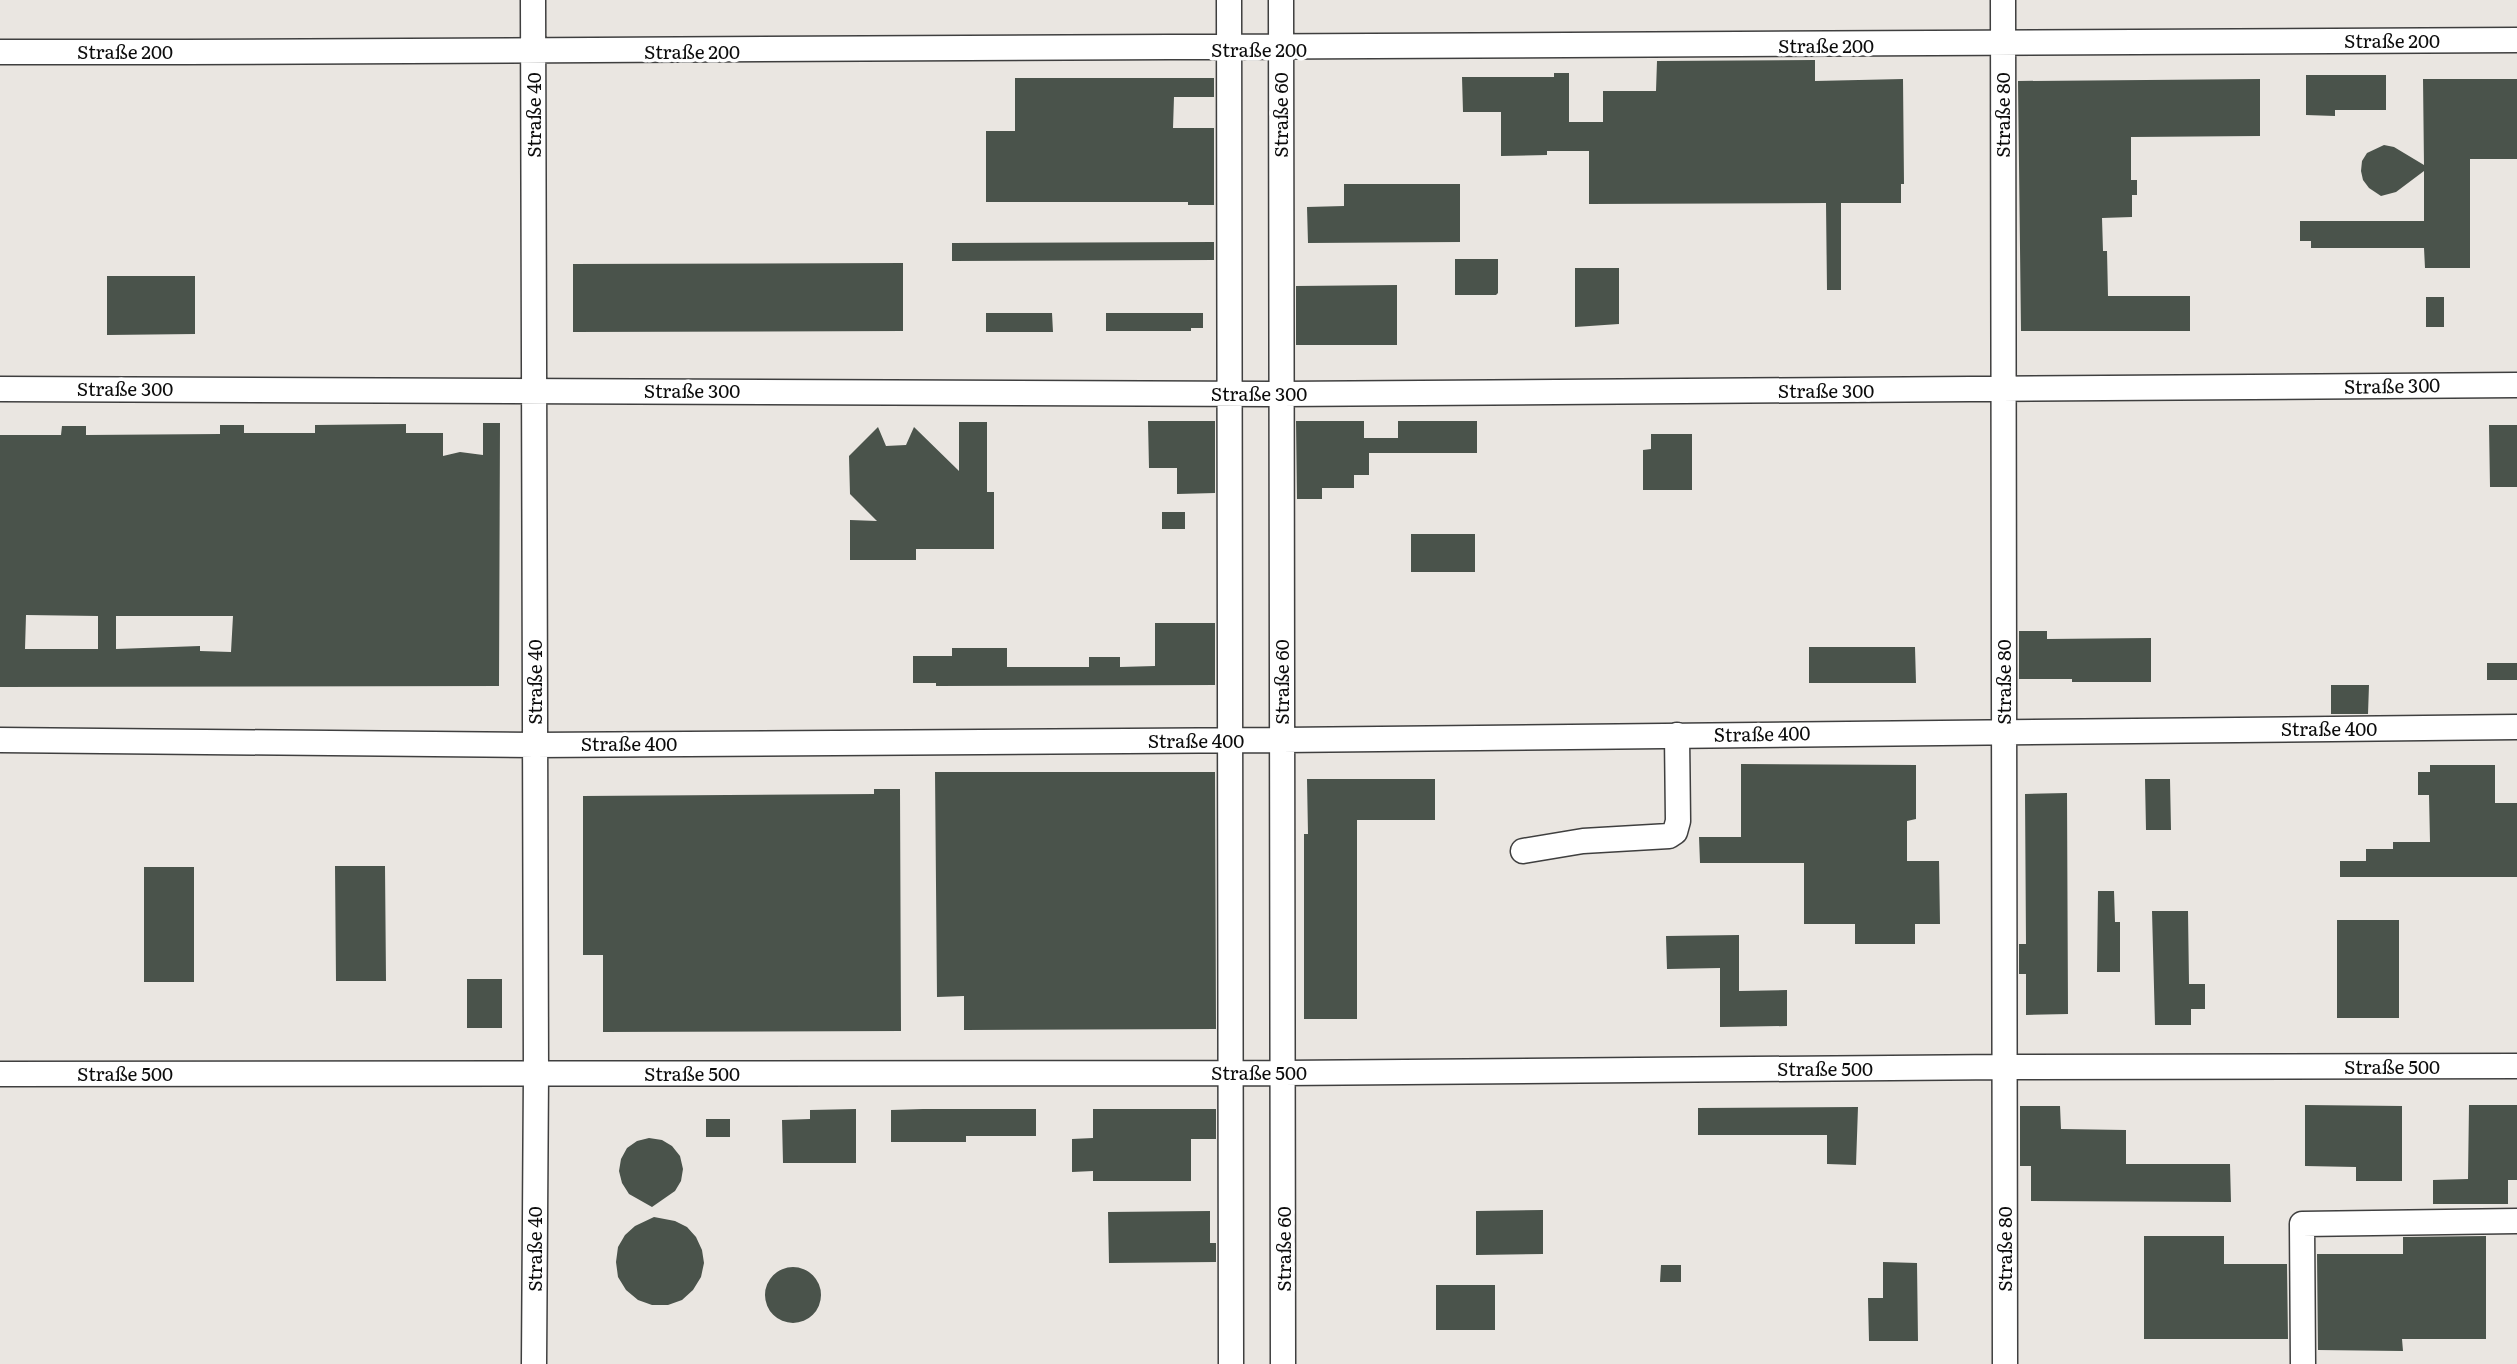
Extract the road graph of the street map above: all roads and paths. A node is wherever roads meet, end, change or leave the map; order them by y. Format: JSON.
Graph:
{"nodes":[{"id":1,"x":534,"y":0,"type":"edge"},
{"id":2,"x":1229,"y":0,"type":"edge"},
{"id":3,"x":1281,"y":0,"type":"edge"},
{"id":4,"x":2003,"y":0,"type":"edge"},
{"id":5,"x":2517,"y":40,"type":"edge"},
{"id":6,"x":2003,"y":45,"type":"junction"},
{"id":7,"x":1229,"y":50,"type":"junction"},
{"id":8,"x":1281,"y":50,"type":"junction"},
{"id":9,"x":0,"y":52,"type":"edge"},
{"id":10,"x":534,"y":53,"type":"junction"},
{"id":11,"x":2517,"y":385,"type":"edge"},
{"id":12,"x":0,"y":388,"type":"edge"},
{"id":13,"x":2004,"y":390,"type":"junction"},
{"id":14,"x":534,"y":391,"type":"junction"},
{"id":15,"x":1230,"y":394,"type":"junction"},
{"id":16,"x":1282,"y":394,"type":"junction"},
{"id":17,"x":2517,"y":727,"type":"edge"},
{"id":18,"x":2004,"y":731,"type":"junction"},
{"id":19,"x":1677,"y":735,"type":"junction"},
{"id":20,"x":0,"y":740,"type":"edge"},
{"id":21,"x":1282,"y":740,"type":"junction"},
{"id":22,"x":1232,"y":741,"type":"junction"},
{"id":23,"x":535,"y":745,"type":"junction"},
{"id":24,"x":1523,"y":850,"type":"dead end"},
{"id":25,"x":2517,"y":1066,"type":"edge"},
{"id":26,"x":2004,"y":1067,"type":"junction"},
{"id":27,"x":1232,"y":1073,"type":"junction"},
{"id":28,"x":1284,"y":1073,"type":"junction"},
{"id":29,"x":0,"y":1074,"type":"edge"},
{"id":30,"x":536,"y":1074,"type":"junction"},
{"id":31,"x":2517,"y":1221,"type":"edge"},
{"id":32,"x":534,"y":1364,"type":"edge"},
{"id":33,"x":1231,"y":1364,"type":"edge"},
{"id":34,"x":1283,"y":1364,"type":"edge"},
{"id":35,"x":2005,"y":1364,"type":"edge"},
{"id":36,"x":2303,"y":1364,"type":"edge"}],
"edges":[{"from":1,"to":10,"type":"street","name":"Straße 40"},
{"from":2,"to":7,"type":"street"},
{"from":3,"to":8,"type":"street","name":"Straße 60"},
{"from":4,"to":6,"type":"street","name":"Straße 80"},
{"from":5,"to":6,"type":"street","name":"Straße 200"},
{"from":6,"to":8,"type":"street","name":"Straße 200"},
{"from":6,"to":13,"type":"street","name":"Straße 80"},
{"from":7,"to":8,"type":"street","name":"Straße 200"},
{"from":7,"to":10,"type":"street","name":"Straße 200"},
{"from":7,"to":15,"type":"street"},
{"from":8,"to":16,"type":"street","name":"Straße 60"},
{"from":9,"to":10,"type":"street","name":"Straße 200"},
{"from":10,"to":14,"type":"street","name":"Straße 40"},
{"from":11,"to":13,"type":"street","name":"Straße 300"},
{"from":12,"to":14,"type":"street","name":"Straße 300"},
{"from":13,"to":16,"type":"street","name":"Straße 300"},
{"from":13,"to":18,"type":"street","name":"Straße 80"},
{"from":14,"to":15,"type":"street","name":"Straße 300"},
{"from":14,"to":23,"type":"street","name":"Straße 40"},
{"from":15,"to":16,"type":"street","name":"Straße 300"},
{"from":15,"to":22,"type":"street"},
{"from":16,"to":21,"type":"street","name":"Straße 60"},
{"from":17,"to":18,"type":"street","name":"Straße 400"},
{"from":18,"to":19,"type":"street","name":"Straße 400"},
{"from":18,"to":26,"type":"street","name":"Straße 80"},
{"from":19,"to":21,"type":"street","name":"Straße 400"},
{"from":19,"to":24,"type":"street"},
{"from":20,"to":23,"type":"street","name":"Straße 400"},
{"from":21,"to":22,"type":"street","name":"Straße 400"},
{"from":21,"to":28,"type":"street","name":"Straße 60"},
{"from":22,"to":23,"type":"street","name":"Straße 400"},
{"from":22,"to":27,"type":"street"},
{"from":23,"to":30,"type":"street","name":"Straße 40"},
{"from":25,"to":26,"type":"street","name":"Straße 500"},
{"from":26,"to":28,"type":"street","name":"Straße 500"},
{"from":26,"to":35,"type":"street","name":"Straße 80"},
{"from":27,"to":28,"type":"street","name":"Straße 500"},
{"from":27,"to":30,"type":"street","name":"Straße 500"},
{"from":27,"to":33,"type":"street"},
{"from":28,"to":34,"type":"street","name":"Straße 60"},
{"from":29,"to":30,"type":"street","name":"Straße 500"},
{"from":30,"to":32,"type":"street","name":"Straße 40"},
{"from":31,"to":36,"type":"street"}]}
